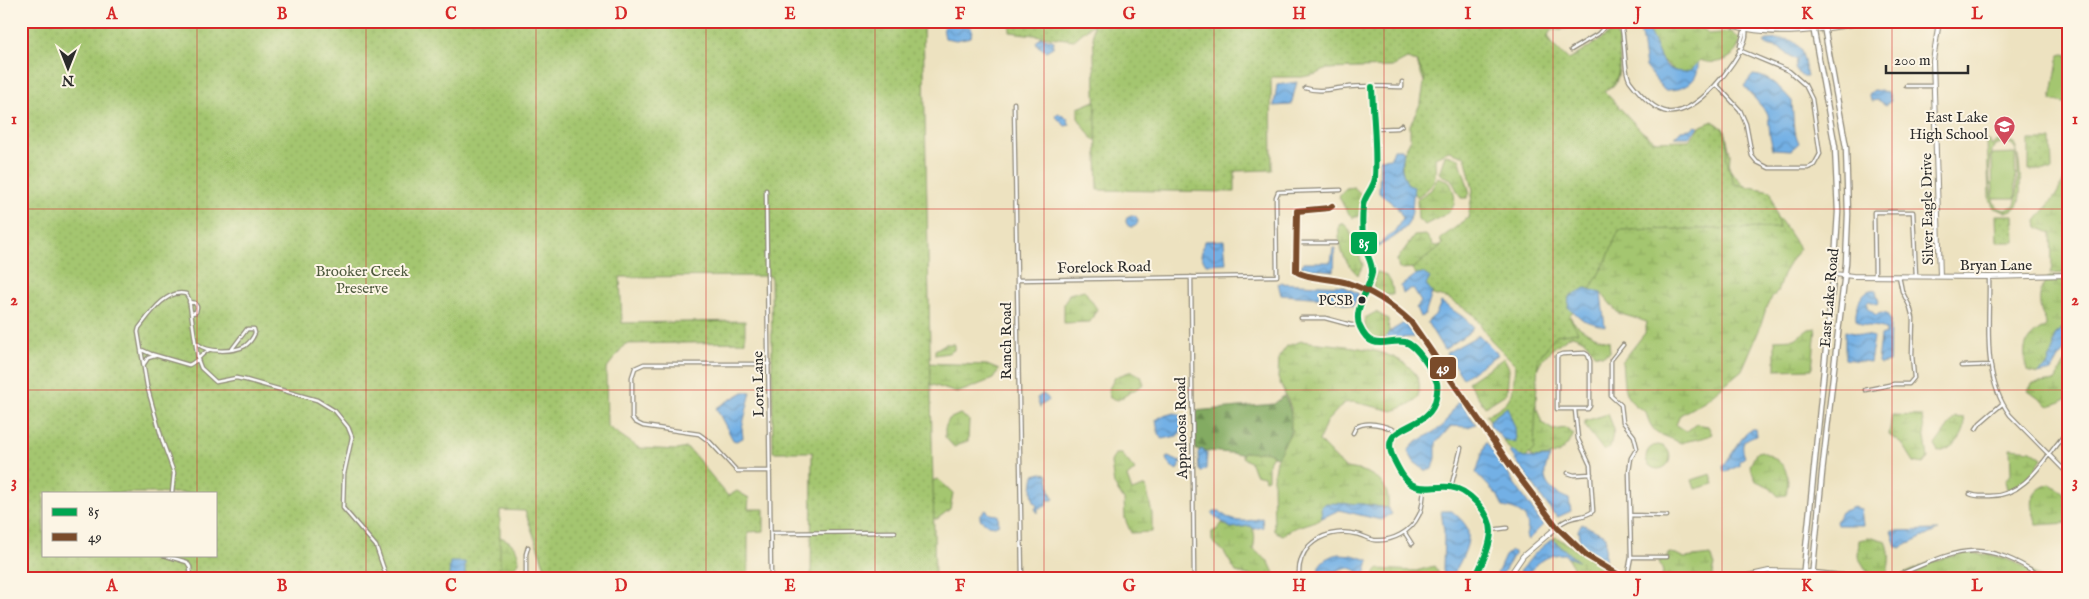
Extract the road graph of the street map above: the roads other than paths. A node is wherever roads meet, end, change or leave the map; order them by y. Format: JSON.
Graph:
{"nodes":[{"id":1,"x":1619,"y":21,"type":"edge"},
{"id":2,"x":1722,"y":21,"type":"edge"},
{"id":3,"x":1745,"y":21,"type":"edge"},
{"id":4,"x":1841,"y":21,"type":"edge"},
{"id":5,"x":1868,"y":21,"type":"edge"},
{"id":6,"x":1939,"y":21,"type":"edge"},
{"id":7,"x":1813,"y":25,"type":"edge"},
{"id":8,"x":1823,"y":25,"type":"edge"},
{"id":9,"x":1745,"y":28,"type":"junction"},
{"id":10,"x":1572,"y":50,"type":"dead end"},
{"id":11,"x":1740,"y":50,"type":"junction"},
{"id":12,"x":1402,"y":82,"type":"dead end"},
{"id":13,"x":1717,"y":85,"type":"junction"},
{"id":14,"x":1906,"y":86,"type":"dead end"},
{"id":15,"x":1935,"y":86,"type":"junction"},
{"id":16,"x":1372,"y":87,"type":"junction"},
{"id":17,"x":1306,"y":88,"type":"dead end"},
{"id":18,"x":1014,"y":104,"type":"dead end"},
{"id":19,"x":1402,"y":125,"type":"dead end"},
{"id":20,"x":1373,"y":129,"type":"junction"},
{"id":21,"x":766,"y":190,"type":"dead end"},
{"id":22,"x":1342,"y":190,"type":"dead end"},
{"id":23,"x":1332,"y":206,"type":"dead end"},
{"id":24,"x":1296,"y":243,"type":"junction"},
{"id":25,"x":1336,"y":243,"type":"dead end"},
{"id":26,"x":1834,"y":274,"type":"junction"},
{"id":27,"x":1844,"y":275,"type":"junction"},
{"id":28,"x":2068,"y":275,"type":"edge"},
{"id":29,"x":1875,"y":276,"type":"junction"},
{"id":30,"x":1898,"y":276,"type":"junction"},
{"id":31,"x":1916,"y":276,"type":"junction"},
{"id":32,"x":1940,"y":276,"type":"junction"},
{"id":33,"x":1191,"y":277,"type":"junction"},
{"id":34,"x":1989,"y":277,"type":"junction"},
{"id":35,"x":1017,"y":280,"type":"junction"},
{"id":36,"x":1367,"y":290,"type":"junction"},
{"id":37,"x":189,"y":302,"type":"junction"},
{"id":38,"x":192,"y":313,"type":"junction"},
{"id":39,"x":1300,"y":318,"type":"dead end"},
{"id":40,"x":1359,"y":325,"type":"junction"},
{"id":41,"x":197,"y":343,"type":"junction"},
{"id":42,"x":1623,"y":345,"type":"dead end"},
{"id":43,"x":232,"y":349,"type":"junction"},
{"id":44,"x":142,"y":350,"type":"junction"},
{"id":45,"x":210,"y":350,"type":"junction"},
{"id":46,"x":156,"y":356,"type":"junction"},
{"id":47,"x":198,"y":360,"type":"junction"},
{"id":48,"x":769,"y":364,"type":"junction"},
{"id":49,"x":144,"y":365,"type":"junction"},
{"id":50,"x":1990,"y":365,"type":"junction"},
{"id":51,"x":1961,"y":366,"type":"dead end"},
{"id":52,"x":1865,"y":390,"type":"dead end"},
{"id":53,"x":2002,"y":404,"type":"junction"},
{"id":54,"x":1820,"y":408,"type":"junction"},
{"id":55,"x":1830,"y":408,"type":"junction"},
{"id":56,"x":1575,"y":410,"type":"junction"},
{"id":57,"x":1976,"y":429,"type":"dead end"},
{"id":58,"x":1397,"y":431,"type":"junction"},
{"id":59,"x":2068,"y":431,"type":"edge"},
{"id":60,"x":1353,"y":434,"type":"dead end"},
{"id":61,"x":1461,"y":448,"type":"dead end"},
{"id":62,"x":2049,"y":455,"type":"junction"},
{"id":63,"x":770,"y":471,"type":"junction"},
{"id":64,"x":1568,"y":473,"type":"dead end"},
{"id":65,"x":1591,"y":474,"type":"junction"},
{"id":66,"x":2068,"y":474,"type":"edge"},
{"id":67,"x":1451,"y":487,"type":"junction"},
{"id":68,"x":1424,"y":488,"type":"junction"},
{"id":69,"x":172,"y":492,"type":"edge"},
{"id":70,"x":1970,"y":494,"type":"dead end"},
{"id":71,"x":1630,"y":516,"type":"junction"},
{"id":72,"x":1666,"y":516,"type":"dead end"},
{"id":73,"x":1557,"y":527,"type":"junction"},
{"id":74,"x":1507,"y":528,"type":"dead end"},
{"id":75,"x":1491,"y":530,"type":"junction"},
{"id":76,"x":895,"y":532,"type":"dead end"},
{"id":77,"x":771,"y":533,"type":"junction"},
{"id":78,"x":1405,"y":533,"type":"junction"},
{"id":79,"x":1412,"y":544,"type":"dead end"},
{"id":80,"x":528,"y":547,"type":"dead end"},
{"id":81,"x":166,"y":556,"type":"edge"},
{"id":82,"x":1667,"y":556,"type":"dead end"},
{"id":83,"x":1631,"y":557,"type":"junction"},
{"id":84,"x":1804,"y":572,"type":"junction"},
{"id":85,"x":1557,"y":575,"type":"dead end"},
{"id":86,"x":1812,"y":575,"type":"edge"},
{"id":87,"x":191,"y":578,"type":"edge"},
{"id":88,"x":387,"y":578,"type":"edge"},
{"id":89,"x":526,"y":578,"type":"edge"},
{"id":90,"x":771,"y":578,"type":"edge"},
{"id":91,"x":1022,"y":578,"type":"edge"},
{"id":92,"x":1194,"y":578,"type":"edge"},
{"id":93,"x":1299,"y":578,"type":"edge"},
{"id":94,"x":1475,"y":578,"type":"edge"},
{"id":95,"x":1508,"y":578,"type":"edge"},
{"id":96,"x":1553,"y":578,"type":"edge"},
{"id":97,"x":1626,"y":578,"type":"edge"},
{"id":98,"x":1739,"y":578,"type":"edge"},
{"id":99,"x":1803,"y":578,"type":"edge"},
{"id":100,"x":1865,"y":578,"type":"edge"},
{"id":101,"x":1870,"y":578,"type":"edge"},
{"id":102,"x":1891,"y":578,"type":"edge"},
{"id":103,"x":2044,"y":578,"type":"edge"}],
"edges":[{"from":1,"to":10,"type":"street"},
{"from":1,"to":13,"type":"street"},
{"from":2,"to":9,"type":"street"},
{"from":3,"to":9,"type":"street"},
{"from":4,"to":8,"type":"street"},
{"from":5,"to":8,"type":"street"},
{"from":6,"to":15,"type":"street","name":"Silver Eagle Drive"},
{"from":7,"to":8,"type":"street"},
{"from":7,"to":9,"type":"street"},
{"from":7,"to":26,"type":"main road","name":"East Lake Road"},
{"from":8,"to":27,"type":"main road","name":"East Lake Road"},
{"from":9,"to":11,"type":"street"},
{"from":11,"to":13,"type":"street"},
{"from":11,"to":13,"type":"street"},
{"from":12,"to":16,"type":"street"},
{"from":14,"to":15,"type":"street"},
{"from":15,"to":32,"type":"street","name":"Silver Eagle Drive"},
{"from":16,"to":17,"type":"street"},
{"from":16,"to":20,"type":"street"},
{"from":18,"to":35,"type":"street","name":"Ranch Road"},
{"from":19,"to":20,"type":"street"},
{"from":20,"to":36,"type":"street"},
{"from":21,"to":48,"type":"street","name":"Lora Lane"},
{"from":22,"to":33,"type":"street","name":"Forelock Road"},
{"from":23,"to":24,"type":"street"},
{"from":24,"to":25,"type":"street"},
{"from":24,"to":36,"type":"street"},
{"from":26,"to":27,"type":"street","name":"Bryan Lane"},
{"from":26,"to":54,"type":"main road","name":"East Lake Road"},
{"from":27,"to":29,"type":"street","name":"Bryan Lane"},
{"from":27,"to":55,"type":"main road","name":"East Lake Road"},
{"from":28,"to":34,"type":"street","name":"Bryan Lane"},
{"from":29,"to":30,"type":"street","name":"Bryan Lane"},
{"from":29,"to":31,"type":"street"},
{"from":30,"to":31,"type":"street","name":"Bryan Lane"},
{"from":30,"to":52,"type":"street"},
{"from":31,"to":32,"type":"street","name":"Bryan Lane"},
{"from":32,"to":34,"type":"street","name":"Bryan Lane"},
{"from":33,"to":35,"type":"street","name":"Forelock Road"},
{"from":33,"to":92,"type":"street","name":"Appaloosa Road"},
{"from":34,"to":50,"type":"street"},
{"from":35,"to":91,"type":"street","name":"Ranch Road"},
{"from":36,"to":40,"type":"street"},
{"from":36,"to":73,"type":"street"},
{"from":37,"to":38,"type":"street"},
{"from":37,"to":38,"type":"street"},
{"from":37,"to":44,"type":"street"},
{"from":38,"to":41,"type":"street"},
{"from":39,"to":40,"type":"street"},
{"from":40,"to":58,"type":"street"},
{"from":41,"to":45,"type":"street"},
{"from":41,"to":47,"type":"street"},
{"from":42,"to":71,"type":"street"},
{"from":43,"to":43,"type":"street"},
{"from":43,"to":45,"type":"street"},
{"from":44,"to":46,"type":"street"},
{"from":44,"to":49,"type":"street"},
{"from":45,"to":47,"type":"street"},
{"from":46,"to":47,"type":"street"},
{"from":46,"to":49,"type":"street"},
{"from":47,"to":88,"type":"street"},
{"from":48,"to":63,"type":"street","name":"Lora Lane"},
{"from":48,"to":63,"type":"street"},
{"from":49,"to":69,"type":"street"},
{"from":50,"to":51,"type":"street"},
{"from":50,"to":53,"type":"street"},
{"from":53,"to":57,"type":"street"},
{"from":53,"to":62,"type":"street"},
{"from":54,"to":55,"type":"street"},
{"from":54,"to":84,"type":"main road","name":"East Lake Road"},
{"from":55,"to":86,"type":"main road","name":"East Lake Road"},
{"from":56,"to":56,"type":"street"},
{"from":56,"to":65,"type":"street"},
{"from":58,"to":60,"type":"street"},
{"from":58,"to":68,"type":"street"},
{"from":59,"to":62,"type":"street"},
{"from":61,"to":67,"type":"street"},
{"from":62,"to":66,"type":"street"},
{"from":62,"to":70,"type":"street"},
{"from":63,"to":77,"type":"street","name":"Lora Lane"},
{"from":64,"to":65,"type":"street"},
{"from":65,"to":73,"type":"street"},
{"from":67,"to":68,"type":"street"},
{"from":67,"to":75,"type":"street"},
{"from":68,"to":78,"type":"street"},
{"from":71,"to":72,"type":"street"},
{"from":71,"to":83,"type":"street"},
{"from":73,"to":95,"type":"street"},
{"from":73,"to":97,"type":"street"},
{"from":74,"to":75,"type":"street"},
{"from":75,"to":94,"type":"street"},
{"from":76,"to":77,"type":"street"},
{"from":77,"to":90,"type":"street","name":"Lora Lane"},
{"from":78,"to":79,"type":"street"},
{"from":78,"to":93,"type":"street"},
{"from":80,"to":89,"type":"street"},
{"from":81,"to":87,"type":"street"},
{"from":82,"to":83,"type":"street"},
{"from":83,"to":97,"type":"street"},
{"from":84,"to":86,"type":"street"},
{"from":84,"to":98,"type":"street"},
{"from":84,"to":99,"type":"main road","name":"East Lake Road"},
{"from":85,"to":96,"type":"street"},
{"from":86,"to":100,"type":"street"},
{"from":100,"to":101,"type":"street"},
{"from":102,"to":103,"type":"street"}]}
